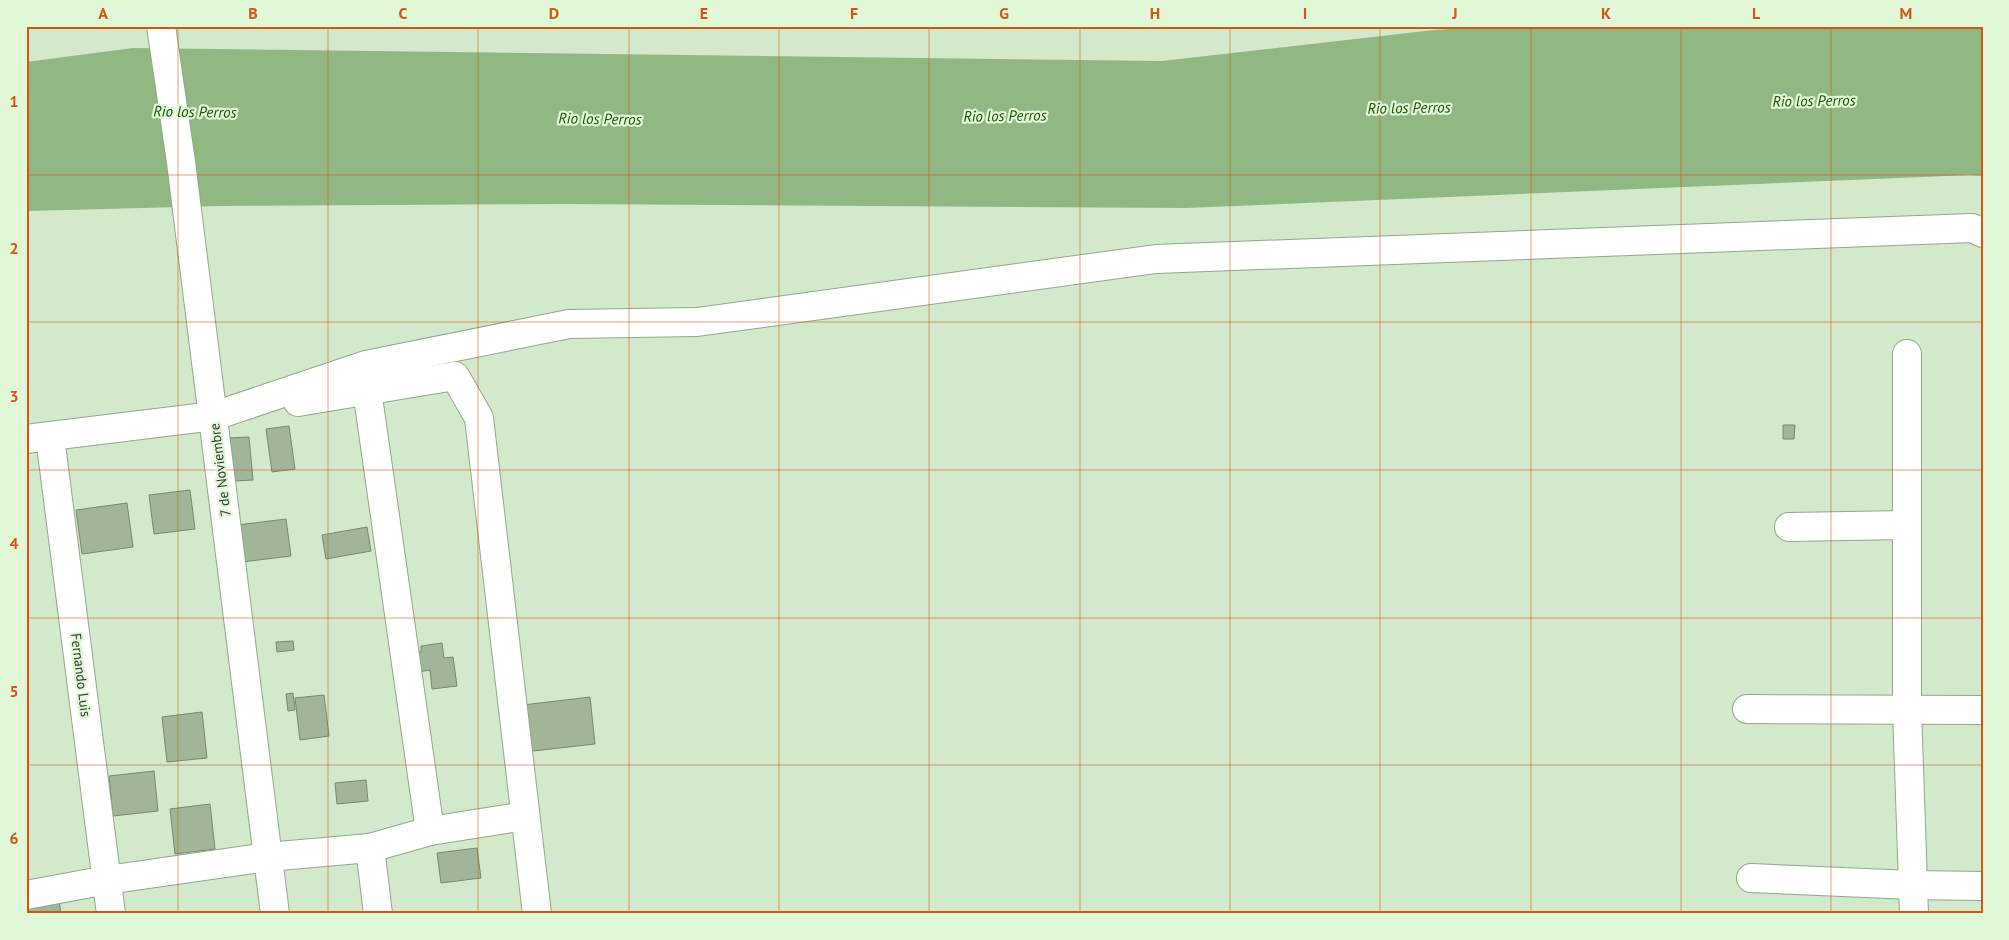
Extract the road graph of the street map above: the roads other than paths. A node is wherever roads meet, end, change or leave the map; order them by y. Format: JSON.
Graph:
{"nodes":[{"id":1,"x":161,"y":26,"type":"edge"},
{"id":2,"x":1983,"y":233,"type":"edge"},
{"id":3,"x":1907,"y":354,"type":"dead end"},
{"id":4,"x":367,"y":390,"type":"junction"},
{"id":5,"x":214,"y":416,"type":"junction"},
{"id":6,"x":38,"y":438,"type":"edge"},
{"id":7,"x":1906,"y":524,"type":"junction"},
{"id":8,"x":1789,"y":527,"type":"dead end"},
{"id":9,"x":1747,"y":709,"type":"dead end"},
{"id":10,"x":1907,"y":709,"type":"junction"},
{"id":11,"x":1983,"y":710,"type":"edge"},
{"id":12,"x":525,"y":816,"type":"junction"},
{"id":13,"x":430,"y":831,"type":"junction"},
{"id":14,"x":370,"y":848,"type":"junction"},
{"id":15,"x":268,"y":857,"type":"junction"},
{"id":16,"x":1751,"y":878,"type":"dead end"},
{"id":17,"x":107,"y":880,"type":"junction"},
{"id":18,"x":1912,"y":885,"type":"junction"},
{"id":19,"x":1983,"y":886,"type":"edge"},
{"id":20,"x":26,"y":895,"type":"edge"},
{"id":21,"x":111,"y":914,"type":"edge"},
{"id":22,"x":275,"y":914,"type":"edge"},
{"id":23,"x":378,"y":914,"type":"edge"},
{"id":24,"x":536,"y":914,"type":"edge"},
{"id":25,"x":1914,"y":914,"type":"edge"}],
"edges":[{"from":1,"to":5,"type":"street","name":"7 de Noviembre"},
{"from":2,"to":5,"type":"street"},
{"from":3,"to":7,"type":"street"},
{"from":4,"to":5,"type":"street"},
{"from":4,"to":12,"type":"street"},
{"from":4,"to":13,"type":"street"},
{"from":5,"to":6,"type":"street"},
{"from":5,"to":15,"type":"street","name":"7 de Noviembre"},
{"from":6,"to":17,"type":"street","name":"Fernando Luis"},
{"from":7,"to":8,"type":"street"},
{"from":7,"to":10,"type":"street"},
{"from":9,"to":10,"type":"street"},
{"from":10,"to":11,"type":"street"},
{"from":10,"to":18,"type":"street"},
{"from":12,"to":13,"type":"street"},
{"from":12,"to":24,"type":"street"},
{"from":13,"to":14,"type":"street"},
{"from":14,"to":15,"type":"street"},
{"from":14,"to":23,"type":"street"},
{"from":15,"to":17,"type":"street"},
{"from":15,"to":22,"type":"street","name":"7 de Noviembre"},
{"from":16,"to":18,"type":"street"},
{"from":17,"to":20,"type":"street"},
{"from":17,"to":21,"type":"street","name":"Fernando Luis"},
{"from":18,"to":19,"type":"street"},
{"from":18,"to":25,"type":"street"}]}
